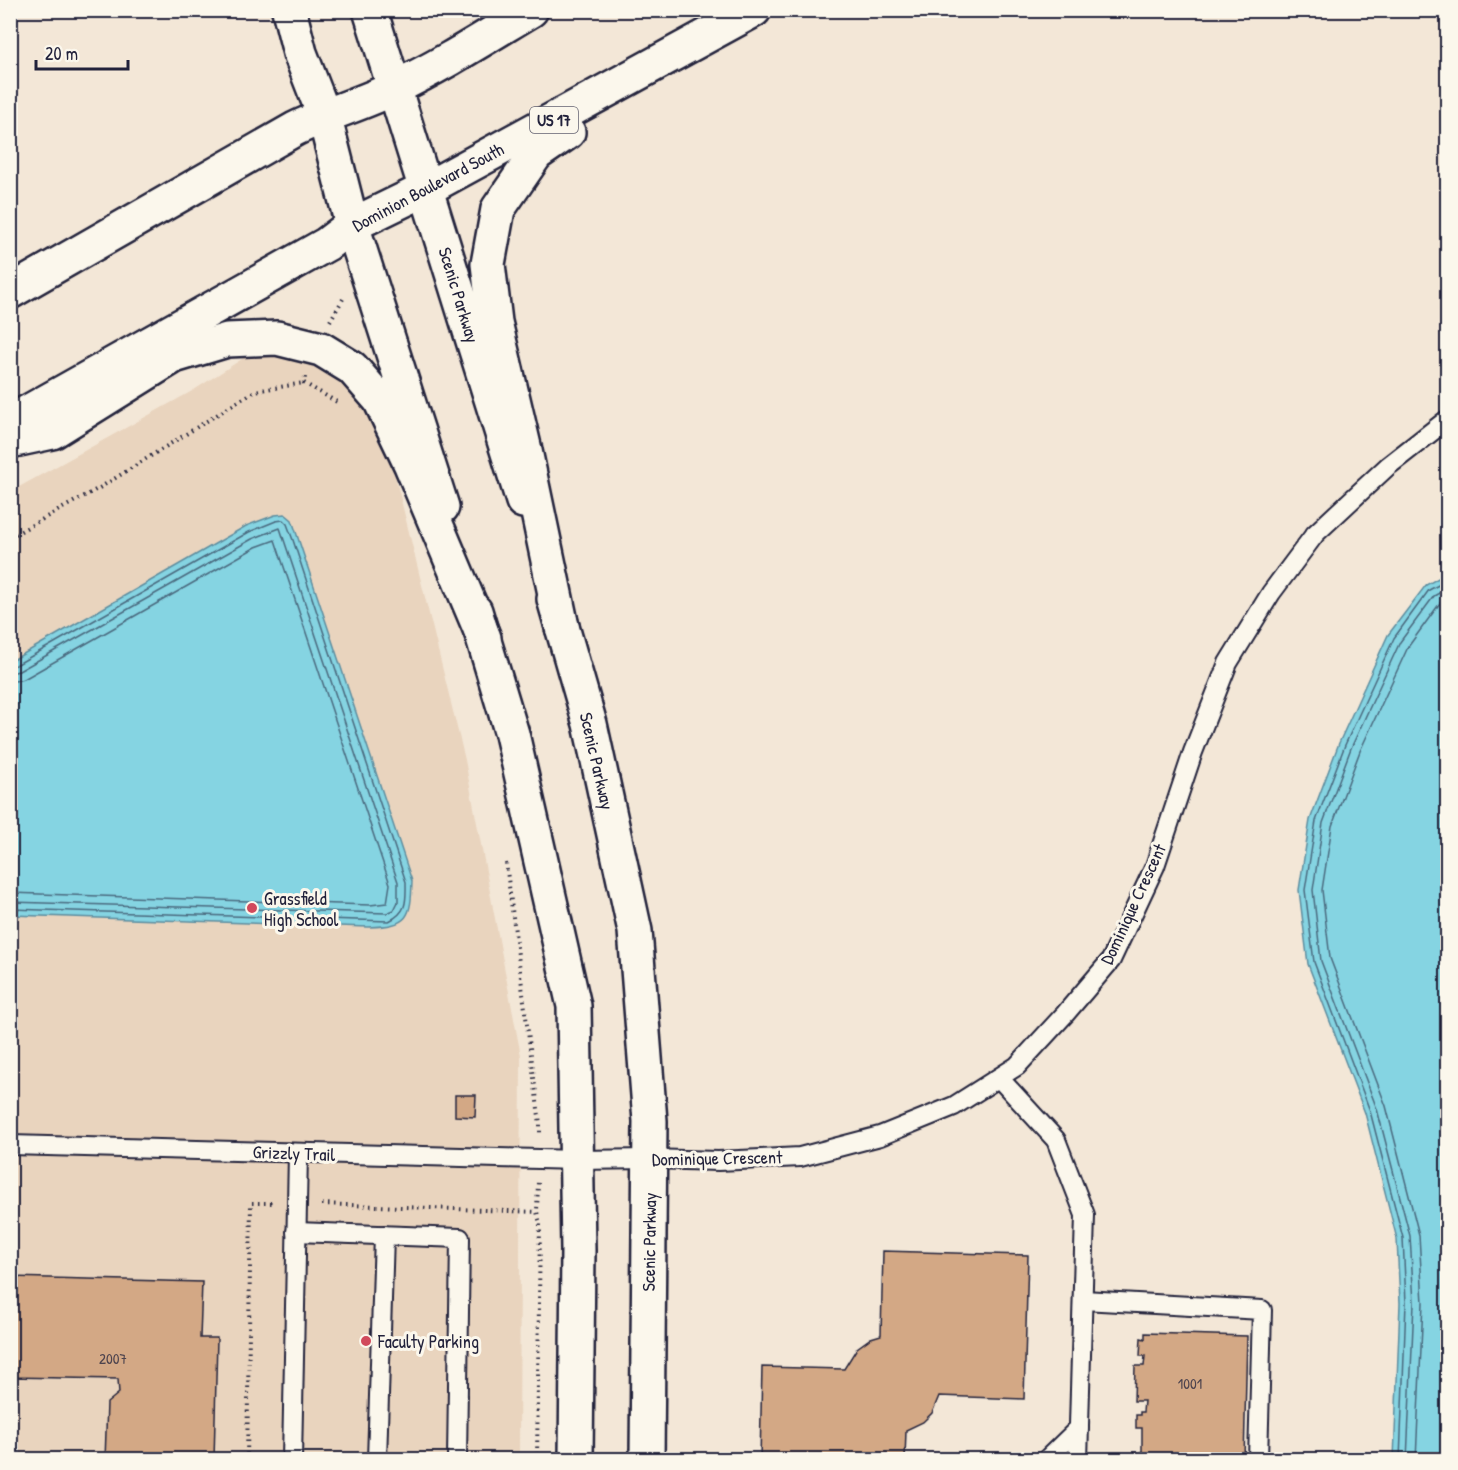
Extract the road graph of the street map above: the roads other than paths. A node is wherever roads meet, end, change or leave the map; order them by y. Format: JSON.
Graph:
{"nodes":[{"id":1,"x":289,"y":10,"type":"edge"},
{"id":2,"x":370,"y":10,"type":"edge"},
{"id":3,"x":531,"y":10,"type":"edge"},
{"id":4,"x":754,"y":10,"type":"edge"},
{"id":5,"x":692,"y":45,"type":"junction"},
{"id":6,"x":393,"y":89,"type":"junction"},
{"id":7,"x":324,"y":115,"type":"junction"},
{"id":8,"x":426,"y":189,"type":"junction"},
{"id":9,"x":352,"y":225,"type":"junction"},
{"id":10,"x":10,"y":292,"type":"edge"},
{"id":11,"x":1448,"y":419,"type":"edge"},
{"id":12,"x":10,"y":422,"type":"edge"},
{"id":13,"x":10,"y":441,"type":"edge"},
{"id":14,"x":562,"y":627,"type":"junction"},
{"id":15,"x":484,"y":638,"type":"junction"},
{"id":16,"x":999,"y":1078,"type":"junction"},
{"id":17,"x":10,"y":1145,"type":"edge"},
{"id":18,"x":298,"y":1153,"type":"junction"},
{"id":19,"x":650,"y":1159,"type":"junction"},
{"id":20,"x":577,"y":1160,"type":"junction"},
{"id":21,"x":296,"y":1232,"type":"junction"},
{"id":22,"x":384,"y":1235,"type":"junction"},
{"id":23,"x":1083,"y":1300,"type":"junction"},
{"id":24,"x":1079,"y":1428,"type":"junction"},
{"id":25,"x":292,"y":1460,"type":"edge"},
{"id":26,"x":377,"y":1460,"type":"edge"},
{"id":27,"x":457,"y":1460,"type":"edge"},
{"id":28,"x":576,"y":1460,"type":"edge"},
{"id":29,"x":647,"y":1460,"type":"edge"},
{"id":30,"x":1046,"y":1460,"type":"edge"},
{"id":31,"x":1078,"y":1460,"type":"edge"},
{"id":32,"x":1258,"y":1460,"type":"edge"}],
"edges":[{"from":1,"to":7,"type":"main road"},
{"from":2,"to":6,"type":"main road","name":"Scenic Parkway"},
{"from":3,"to":6,"type":"main road"},
{"from":4,"to":5,"type":"main road","name":"Dominion Boulevard South","number":"US 17"},
{"from":5,"to":8,"type":"main road","name":"Dominion Boulevard South","number":"US 17"},
{"from":5,"to":14,"type":"main road"},
{"from":6,"to":7,"type":"main road"},
{"from":6,"to":8,"type":"main road","name":"Scenic Parkway"},
{"from":7,"to":9,"type":"main road"},
{"from":7,"to":10,"type":"main road"},
{"from":8,"to":9,"type":"main road","name":"Dominion Boulevard South","number":"US 17"},
{"from":8,"to":14,"type":"main road","name":"Scenic Parkway"},
{"from":9,"to":12,"type":"main road","name":"Dominion Boulevard South","number":"US 17"},
{"from":9,"to":15,"type":"main road"},
{"from":11,"to":16,"type":"lane","name":"Dominique Crescent"},
{"from":13,"to":15,"type":"main road"},
{"from":14,"to":19,"type":"main road","name":"Scenic Parkway"},
{"from":15,"to":20,"type":"main road"},
{"from":16,"to":19,"type":"lane","name":"Dominique Crescent"},
{"from":16,"to":23,"type":"lane"},
{"from":17,"to":18,"type":"lane","name":"Grizzly Trail"},
{"from":18,"to":20,"type":"lane","name":"Grizzly Trail"},
{"from":18,"to":21,"type":"lane"},
{"from":19,"to":20,"type":"lane","name":"Dominique Crescent"},
{"from":19,"to":29,"type":"main road","name":"Scenic Parkway"},
{"from":20,"to":28,"type":"main road"},
{"from":21,"to":22,"type":"lane"},
{"from":21,"to":25,"type":"lane"},
{"from":22,"to":26,"type":"lane"},
{"from":22,"to":27,"type":"lane"},
{"from":23,"to":24,"type":"lane"},
{"from":23,"to":32,"type":"lane"},
{"from":24,"to":30,"type":"lane"},
{"from":24,"to":31,"type":"lane"}]}
